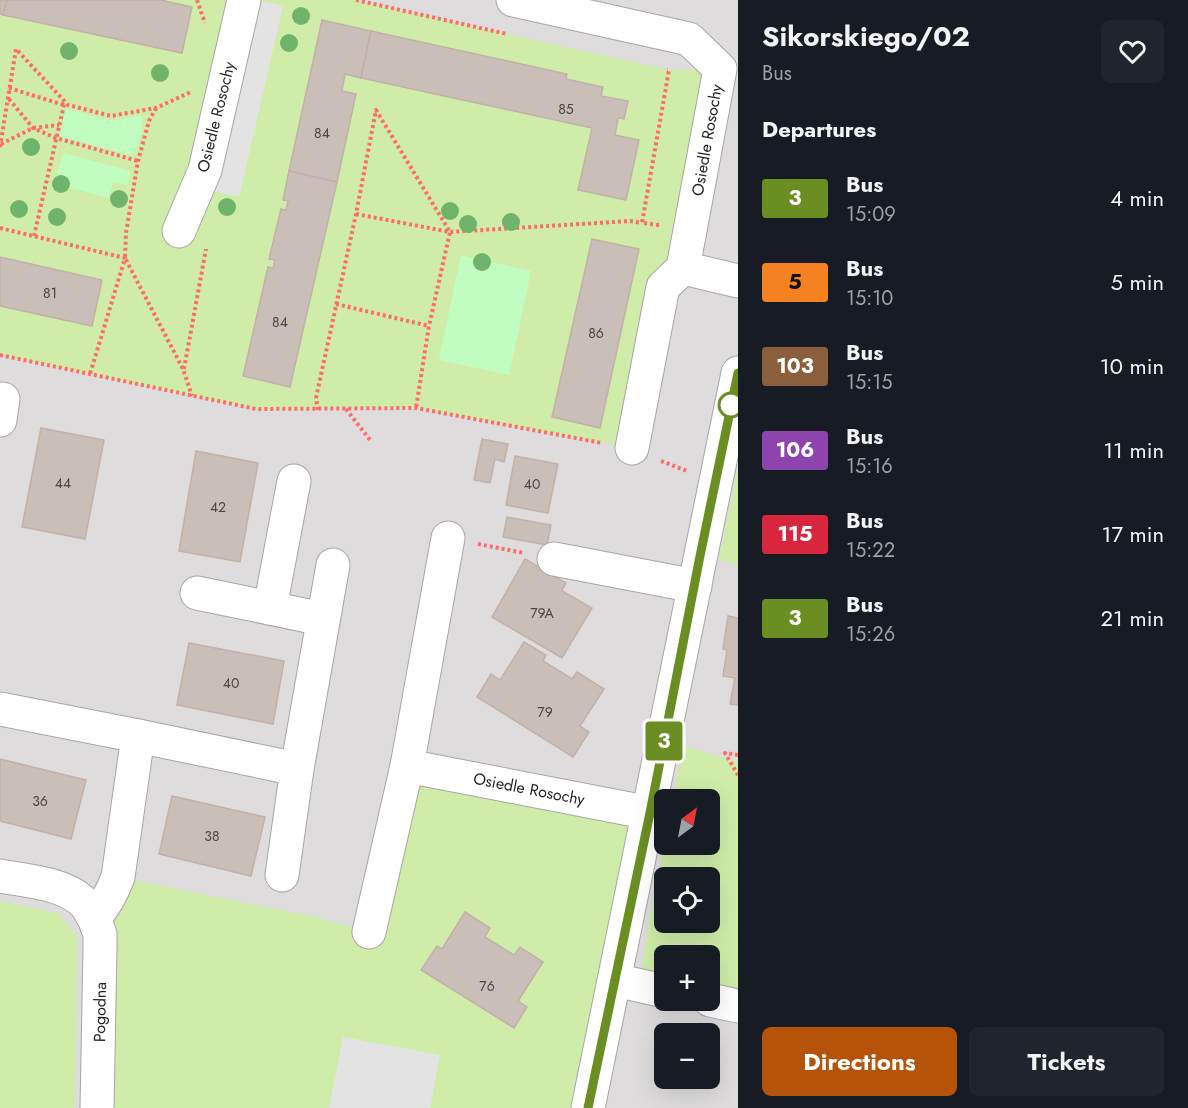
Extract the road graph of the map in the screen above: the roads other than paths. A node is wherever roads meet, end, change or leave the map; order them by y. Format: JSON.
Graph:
{"nodes":[{"id":1,"x":244,"y":0,"type":"edge"},
{"id":2,"x":513,"y":0,"type":"edge"},
{"id":3,"x":179,"y":231,"type":"road end"},
{"id":4,"x":683,"y":268,"type":"junction"},
{"id":5,"x":738,"y":281,"type":"edge"},
{"id":6,"x":738,"y":373,"type":"edge"},
{"id":7,"x":632,"y":448,"type":"road end"},
{"id":8,"x":294,"y":481,"type":"dead end"},
{"id":9,"x":448,"y":538,"type":"road end"},
{"id":10,"x":554,"y":559,"type":"road end"},
{"id":11,"x":333,"y":565,"type":"dead end"},
{"id":12,"x":694,"y":586,"type":"junction"},
{"id":13,"x":197,"y":593,"type":"dead end"},
{"id":14,"x":270,"y":608,"type":"junction"},
{"id":15,"x":323,"y":619,"type":"junction"},
{"id":16,"x":0,"y":709,"type":"edge"},
{"id":17,"x":138,"y":736,"type":"junction"},
{"id":18,"x":407,"y":766,"type":"junction"},
{"id":19,"x":297,"y":769,"type":"junction"},
{"id":20,"x":650,"y":813,"type":"junction"},
{"id":21,"x":282,"y":874,"type":"dead end"},
{"id":22,"x":0,"y":876,"type":"edge"},
{"id":23,"x":94,"y":918,"type":"junction"},
{"id":24,"x":369,"y":932,"type":"dead end"},
{"id":25,"x":615,"y":980,"type":"junction"},
{"id":26,"x":654,"y":989,"type":"edge"},
{"id":27,"x":720,"y":1002,"type":"edge"},
{"id":28,"x":738,"y":1006,"type":"edge"},
{"id":29,"x":97,"y":1108,"type":"edge"},
{"id":30,"x":588,"y":1108,"type":"edge"}],
"edges":[{"from":1,"to":3,"type":"street","name":"Osiedle Rosochy"},
{"from":2,"to":4,"type":"street","name":"Osiedle Rosochy"},
{"from":4,"to":5,"type":"street"},
{"from":4,"to":7,"type":"street"},
{"from":6,"to":12,"type":"street"},
{"from":8,"to":14,"type":"street"},
{"from":9,"to":18,"type":"street"},
{"from":10,"to":12,"type":"street"},
{"from":11,"to":15,"type":"street"},
{"from":12,"to":20,"type":"street"},
{"from":13,"to":14,"type":"street"},
{"from":14,"to":15,"type":"street"},
{"from":15,"to":19,"type":"street"},
{"from":16,"to":17,"type":"street"},
{"from":17,"to":19,"type":"street"},
{"from":17,"to":23,"type":"street"},
{"from":18,"to":20,"type":"street","name":"Osiedle Rosochy"},
{"from":18,"to":24,"type":"street"},
{"from":19,"to":21,"type":"street"},
{"from":20,"to":25,"type":"street"},
{"from":22,"to":23,"type":"street","name":"Pogodna"},
{"from":23,"to":29,"type":"street","name":"Pogodna"},
{"from":25,"to":26,"type":"street"},
{"from":25,"to":30,"type":"street"},
{"from":27,"to":28,"type":"street"}]}
